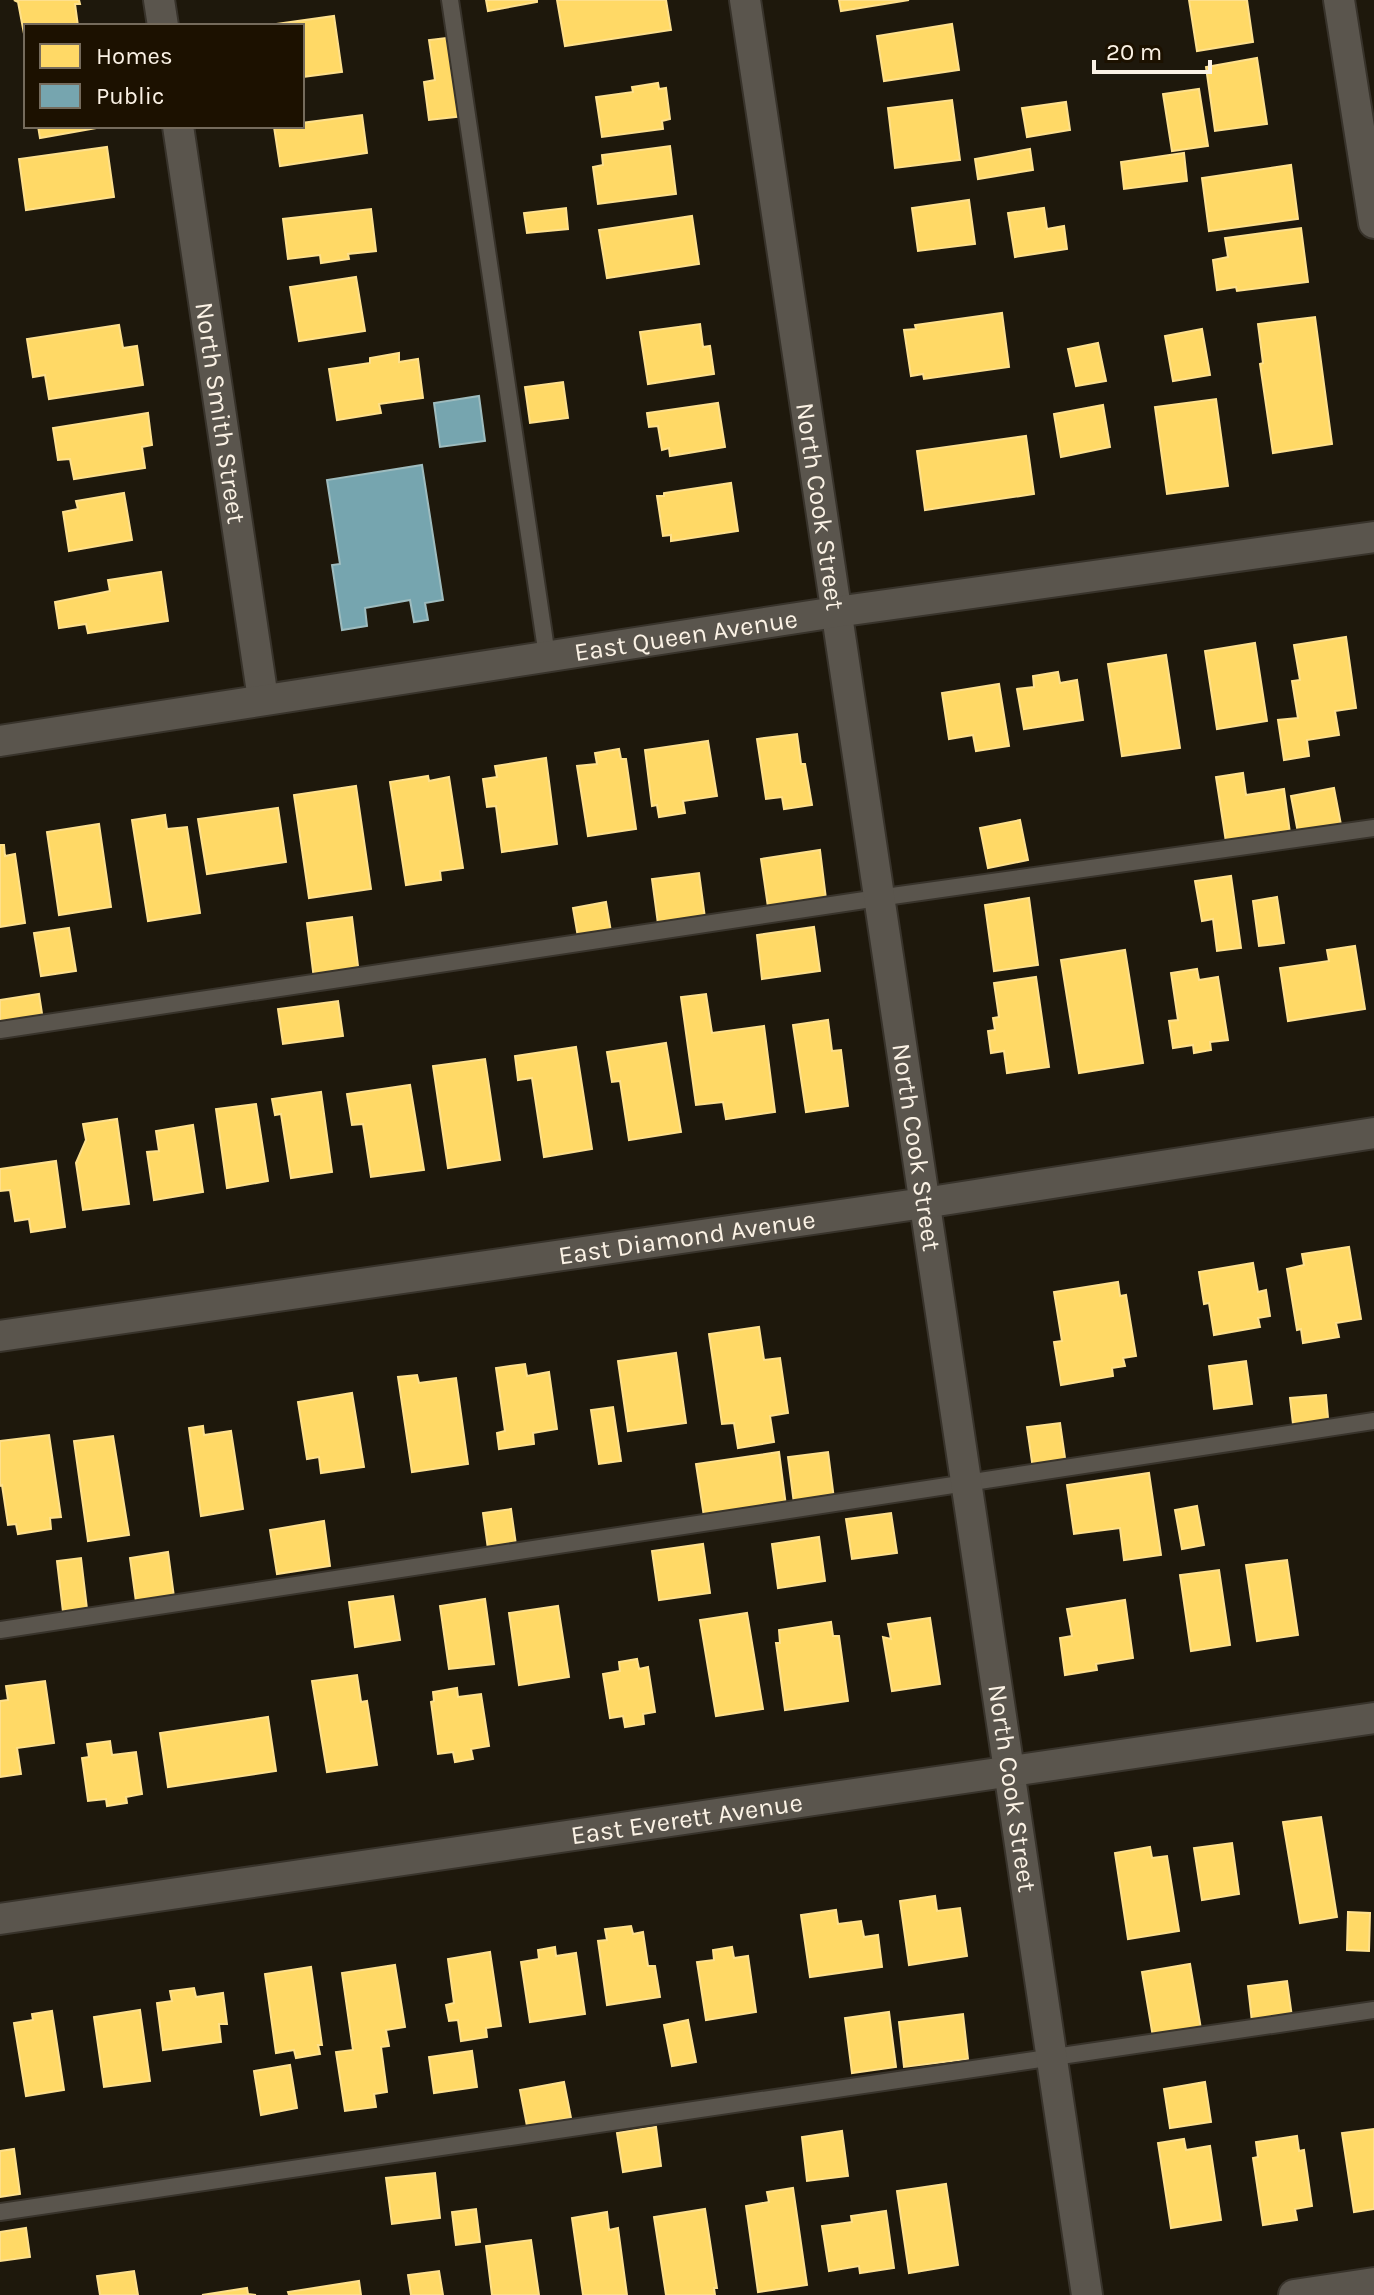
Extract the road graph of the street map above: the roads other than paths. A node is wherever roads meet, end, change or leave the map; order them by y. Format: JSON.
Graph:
{"nodes":[{"id":1,"x":159,"y":0,"type":"edge"},
{"id":2,"x":450,"y":0,"type":"edge"},
{"id":3,"x":745,"y":0,"type":"edge"},
{"id":4,"x":1339,"y":0,"type":"edge"},
{"id":5,"x":163,"y":24,"type":"edge"},
{"id":6,"x":178,"y":128,"type":"edge"},
{"id":7,"x":1374,"y":223,"type":"edge"},
{"id":8,"x":1374,"y":537,"type":"edge"},
{"id":9,"x":836,"y":612,"type":"junction"},
{"id":10,"x":547,"y":656,"type":"junction"},
{"id":11,"x":263,"y":699,"type":"junction"},
{"id":12,"x":0,"y":741,"type":"edge"},
{"id":13,"x":1374,"y":828,"type":"edge"},
{"id":14,"x":878,"y":898,"type":"junction"},
{"id":15,"x":0,"y":1030,"type":"edge"},
{"id":16,"x":1374,"y":1133,"type":"edge"},
{"id":17,"x":924,"y":1203,"type":"junction"},
{"id":18,"x":0,"y":1336,"type":"edge"},
{"id":19,"x":1374,"y":1421,"type":"edge"},
{"id":20,"x":966,"y":1481,"type":"junction"},
{"id":21,"x":0,"y":1630,"type":"edge"},
{"id":22,"x":1374,"y":1718,"type":"edge"},
{"id":23,"x":1011,"y":1772,"type":"junction"},
{"id":24,"x":0,"y":1919,"type":"edge"},
{"id":25,"x":1374,"y":2010,"type":"edge"},
{"id":26,"x":1053,"y":2058,"type":"junction"},
{"id":27,"x":0,"y":2212,"type":"edge"},
{"id":28,"x":1374,"y":2283,"type":"edge"},
{"id":29,"x":1087,"y":2295,"type":"edge"},
{"id":30,"x":1294,"y":2295,"type":"edge"}],
"edges":[{"from":1,"to":5,"type":"street"},
{"from":2,"to":10,"type":"lane"},
{"from":3,"to":9,"type":"street","name":"North Cook Street"},
{"from":4,"to":7,"type":"street"},
{"from":6,"to":11,"type":"street","name":"North Smith Street"},
{"from":8,"to":9,"type":"street","name":"East Queen Avenue"},
{"from":9,"to":10,"type":"street","name":"East Queen Avenue"},
{"from":9,"to":14,"type":"street","name":"North Cook Street"},
{"from":10,"to":11,"type":"street","name":"East Queen Avenue"},
{"from":11,"to":12,"type":"street","name":"East Queen Avenue"},
{"from":13,"to":14,"type":"lane"},
{"from":14,"to":15,"type":"lane"},
{"from":14,"to":17,"type":"street","name":"North Cook Street"},
{"from":16,"to":17,"type":"street","name":"East Diamond Avenue"},
{"from":17,"to":18,"type":"street","name":"East Diamond Avenue"},
{"from":17,"to":20,"type":"street","name":"North Cook Street"},
{"from":19,"to":20,"type":"lane"},
{"from":20,"to":21,"type":"lane"},
{"from":20,"to":23,"type":"street","name":"North Cook Street"},
{"from":22,"to":23,"type":"street","name":"East Everett Avenue"},
{"from":23,"to":24,"type":"street","name":"East Everett Avenue"},
{"from":23,"to":26,"type":"street","name":"North Cook Street"},
{"from":25,"to":26,"type":"lane"},
{"from":26,"to":27,"type":"lane"},
{"from":26,"to":29,"type":"street","name":"North Cook Street"},
{"from":28,"to":30,"type":"street"}]}
